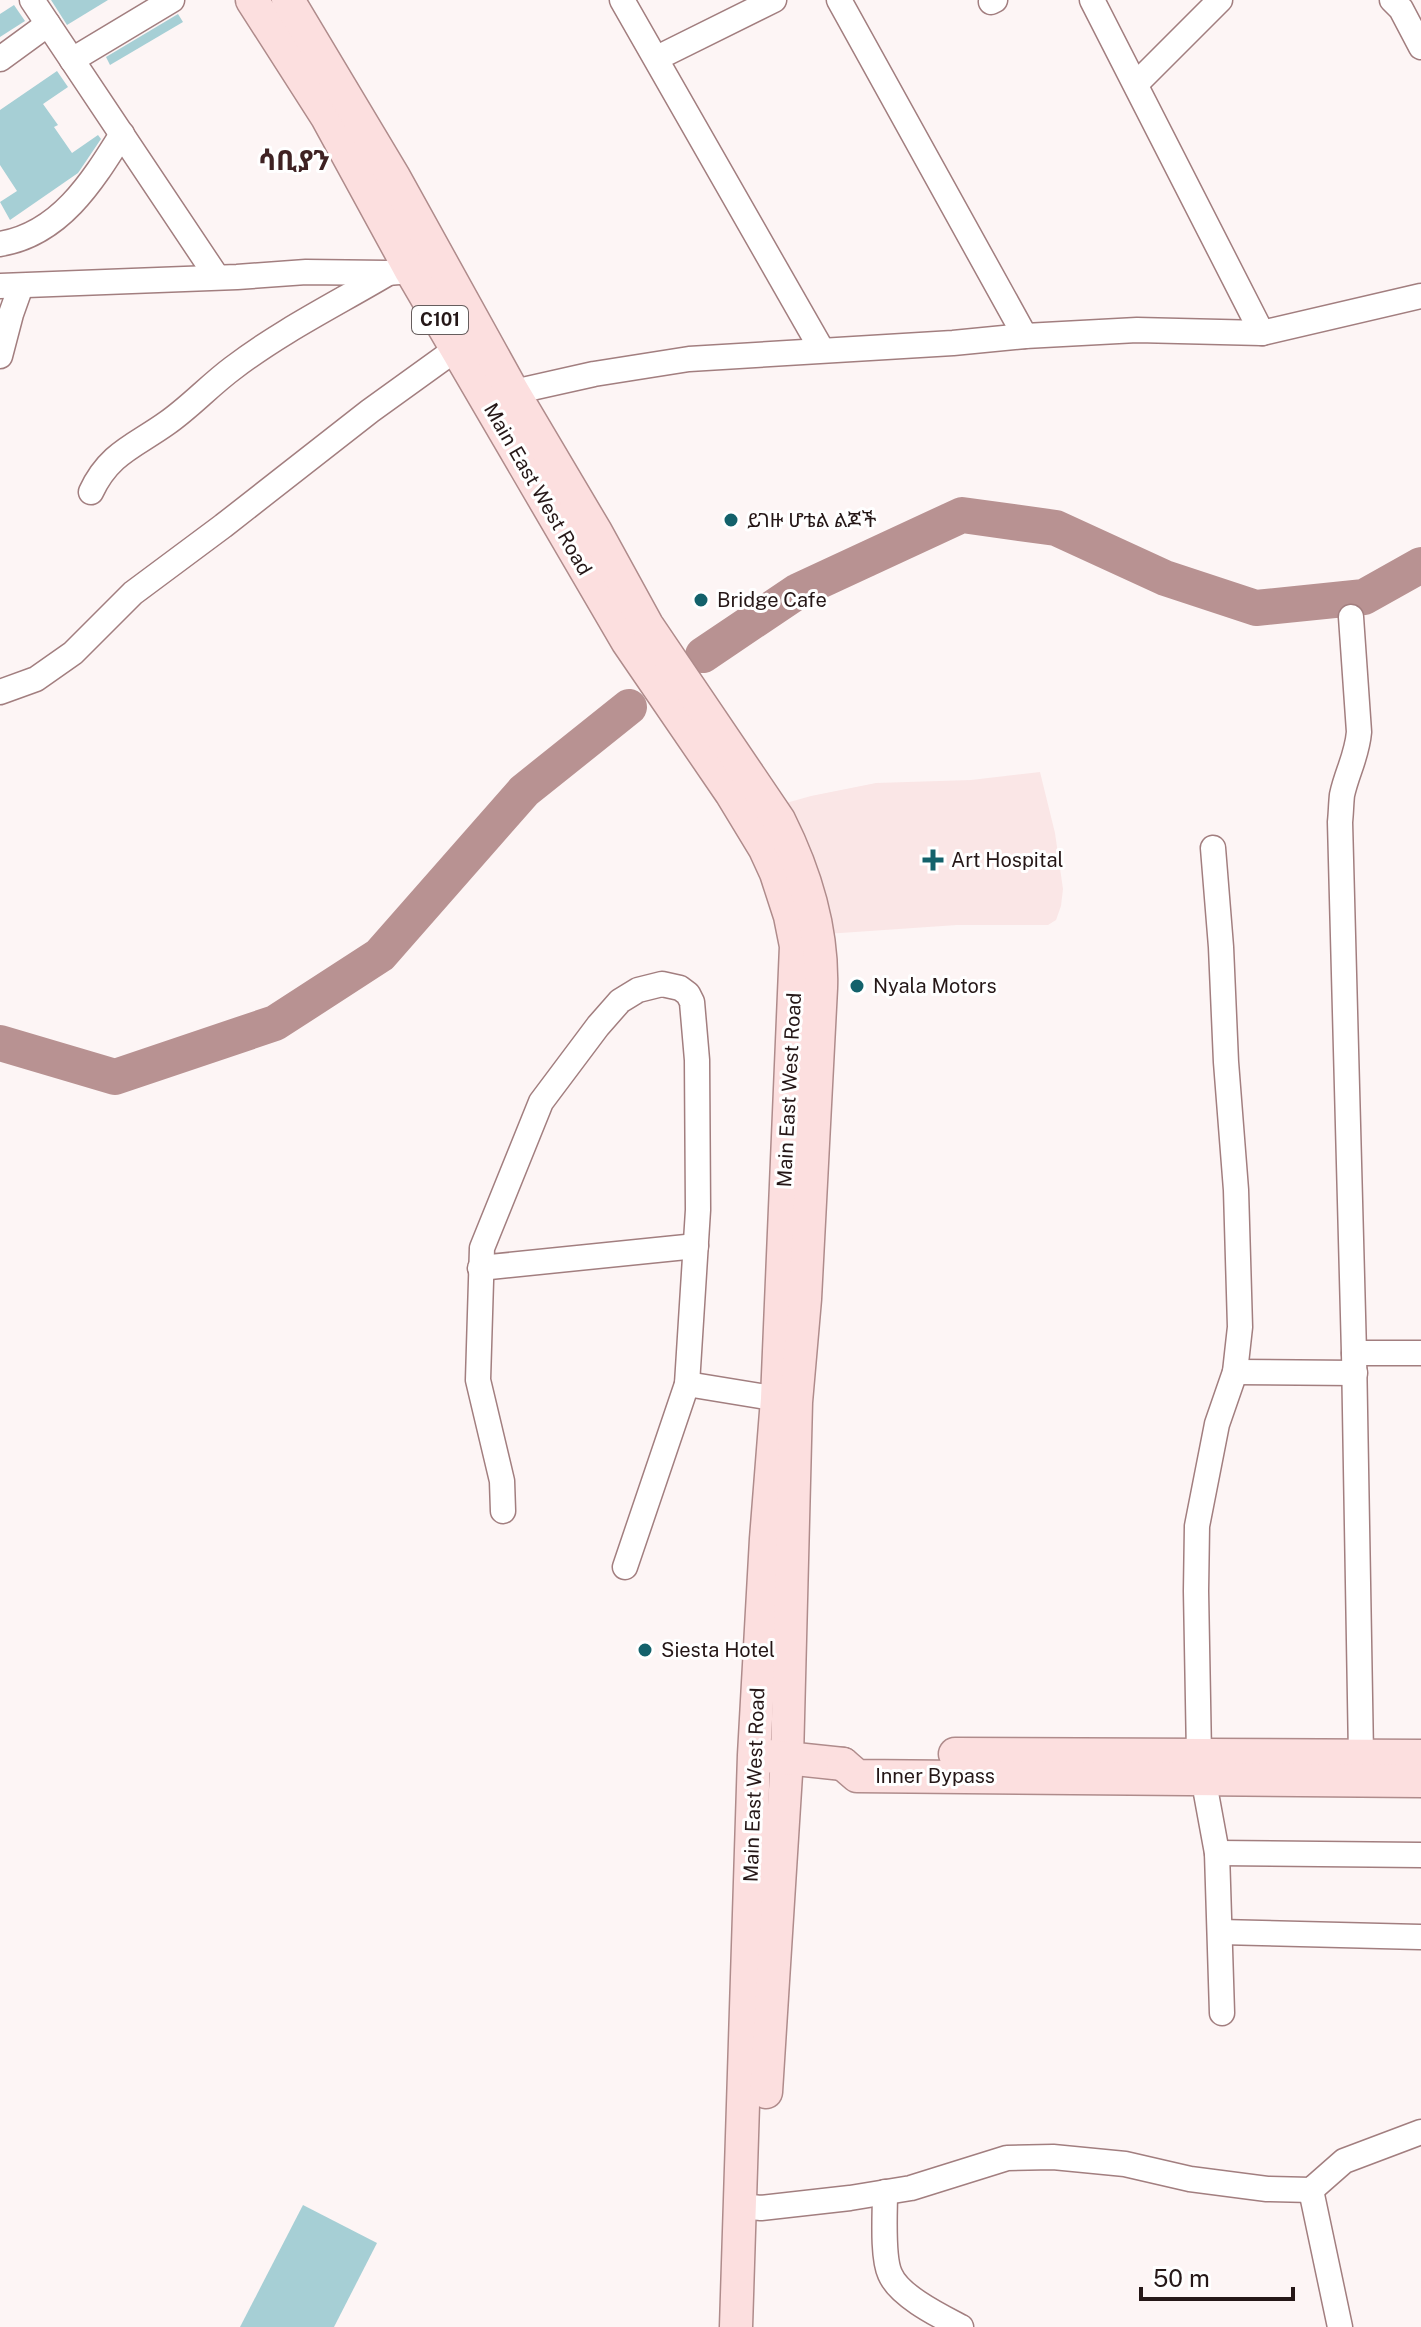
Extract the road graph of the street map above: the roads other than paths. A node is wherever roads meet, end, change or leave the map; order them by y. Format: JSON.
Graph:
{"nodes":[{"id":1,"x":32,"y":0,"type":"edge"},
{"id":2,"x":172,"y":0,"type":"edge"},
{"id":3,"x":252,"y":0,"type":"edge"},
{"id":4,"x":288,"y":0,"type":"edge"},
{"id":5,"x":622,"y":0,"type":"edge"},
{"id":6,"x":774,"y":0,"type":"edge"},
{"id":7,"x":839,"y":0,"type":"edge"},
{"id":8,"x":1092,"y":0,"type":"edge"},
{"id":9,"x":1220,"y":0,"type":"edge"},
{"id":10,"x":1401,"y":3,"type":"edge"},
{"id":11,"x":48,"y":24,"type":"junction"},
{"id":12,"x":1421,"y":47,"type":"edge"},
{"id":13,"x":657,"y":58,"type":"junction"},
{"id":14,"x":0,"y":59,"type":"edge"},
{"id":15,"x":72,"y":60,"type":"junction"},
{"id":16,"x":1136,"y":84,"type":"junction"},
{"id":17,"x":122,"y":134,"type":"junction"},
{"id":18,"x":0,"y":244,"type":"edge"},
{"id":19,"x":399,"y":272,"type":"junction"},
{"id":20,"x":217,"y":277,"type":"junction"},
{"id":21,"x":11,"y":286,"type":"edge"},
{"id":22,"x":1420,"y":299,"type":"edge"},
{"id":23,"x":1262,"y":333,"type":"junction"},
{"id":24,"x":1025,"y":336,"type":"junction"},
{"id":25,"x":456,"y":349,"type":"junction"},
{"id":26,"x":822,"y":350,"type":"junction"},
{"id":27,"x":0,"y":356,"type":"edge"},
{"id":28,"x":499,"y":395,"type":"junction"},
{"id":29,"x":91,"y":492,"type":"dead end"},
{"id":30,"x":1351,"y":617,"type":"dead end"},
{"id":31,"x":0,"y":692,"type":"edge"},
{"id":32,"x":1213,"y":848,"type":"dead end"},
{"id":33,"x":696,"y":1246,"type":"junction"},
{"id":34,"x":480,"y":1268,"type":"junction"},
{"id":35,"x":1421,"y":1353,"type":"edge"},
{"id":36,"x":1354,"y":1363,"type":"junction"},
{"id":37,"x":1235,"y":1372,"type":"junction"},
{"id":38,"x":687,"y":1384,"type":"junction"},
{"id":39,"x":786,"y":1400,"type":"junction"},
{"id":40,"x":503,"y":1511,"type":"dead end"},
{"id":41,"x":779,"y":1541,"type":"junction"},
{"id":42,"x":625,"y":1567,"type":"dead end"},
{"id":43,"x":754,"y":1755,"type":"junction"},
{"id":44,"x":1361,"y":1755,"type":"junction"},
{"id":45,"x":1421,"y":1756,"type":"edge"},
{"id":46,"x":787,"y":1758,"type":"junction"},
{"id":47,"x":1201,"y":1767,"type":"junction"},
{"id":48,"x":1421,"y":1781,"type":"edge"},
{"id":49,"x":1217,"y":1853,"type":"junction"},
{"id":50,"x":1421,"y":1855,"type":"edge"},
{"id":51,"x":1220,"y":1932,"type":"junction"},
{"id":52,"x":1420,"y":1937,"type":"edge"},
{"id":53,"x":1222,"y":2013,"type":"dead end"},
{"id":54,"x":1421,"y":2132,"type":"edge"},
{"id":55,"x":1311,"y":2190,"type":"junction"},
{"id":56,"x":885,"y":2192,"type":"junction"},
{"id":57,"x":751,"y":2207,"type":"junction"},
{"id":58,"x":736,"y":2327,"type":"edge"},
{"id":59,"x":756,"y":2327,"type":"edge"},
{"id":60,"x":961,"y":2327,"type":"edge"},
{"id":61,"x":1340,"y":2327,"type":"edge"}],
"edges":[{"from":1,"to":11,"type":"street"},
{"from":2,"to":15,"type":"street"},
{"from":3,"to":19,"type":"main road","name":"Main East West Road","number":"C101"},
{"from":4,"to":28,"type":"main road","name":"Main East West Road","number":"C101"},
{"from":5,"to":13,"type":"street"},
{"from":6,"to":13,"type":"street"},
{"from":7,"to":24,"type":"street"},
{"from":8,"to":16,"type":"street"},
{"from":9,"to":16,"type":"street"},
{"from":10,"to":12,"type":"street"},
{"from":11,"to":14,"type":"street"},
{"from":11,"to":15,"type":"street"},
{"from":13,"to":26,"type":"street"},
{"from":15,"to":17,"type":"street"},
{"from":16,"to":23,"type":"street"},
{"from":17,"to":18,"type":"street"},
{"from":17,"to":20,"type":"street"},
{"from":19,"to":20,"type":"street"},
{"from":19,"to":25,"type":"main road","name":"Main East West Road","number":"C101"},
{"from":19,"to":29,"type":"street"},
{"from":20,"to":21,"type":"street"},
{"from":21,"to":27,"type":"street"},
{"from":22,"to":23,"type":"street"},
{"from":23,"to":24,"type":"street"},
{"from":24,"to":26,"type":"street"},
{"from":25,"to":28,"type":"main road","name":"Main East West Road","number":"C101"},
{"from":25,"to":31,"type":"street"},
{"from":26,"to":28,"type":"street"},
{"from":28,"to":39,"type":"main road","name":"Main East West Road","number":"C101"},
{"from":30,"to":36,"type":"street"},
{"from":32,"to":37,"type":"street"},
{"from":33,"to":34,"type":"street"},
{"from":33,"to":34,"type":"street"},
{"from":33,"to":38,"type":"street"},
{"from":34,"to":40,"type":"street"},
{"from":35,"to":36,"type":"street"},
{"from":36,"to":37,"type":"street"},
{"from":36,"to":44,"type":"street"},
{"from":37,"to":47,"type":"street"},
{"from":38,"to":39,"type":"street"},
{"from":38,"to":42,"type":"street"},
{"from":39,"to":41,"type":"main road","name":"Main East West Road"},
{"from":41,"to":43,"type":"main road","name":"Main East West Road"},
{"from":41,"to":46,"type":"main road","name":"Main East West Road"},
{"from":43,"to":46,"type":"main road","name":"Inner Bypass"},
{"from":43,"to":57,"type":"main road","name":"Main East West Road"},
{"from":44,"to":45,"type":"main road","name":"Inner Bypass"},
{"from":44,"to":47,"type":"main road","name":"Inner Bypass"},
{"from":46,"to":47,"type":"main road","name":"Inner Bypass"},
{"from":46,"to":57,"type":"main road","name":"Main East West Road"},
{"from":47,"to":48,"type":"main road","name":"Inner Bypass"},
{"from":47,"to":49,"type":"street"},
{"from":49,"to":50,"type":"street"},
{"from":49,"to":51,"type":"street"},
{"from":51,"to":52,"type":"street"},
{"from":51,"to":53,"type":"street"},
{"from":54,"to":55,"type":"street"},
{"from":55,"to":56,"type":"street"},
{"from":55,"to":61,"type":"street"},
{"from":56,"to":57,"type":"street"},
{"from":56,"to":60,"type":"street"},
{"from":57,"to":58,"type":"main road","name":"Main East West Road"},
{"from":57,"to":59,"type":"main road","name":"Main East West Road"}]}
